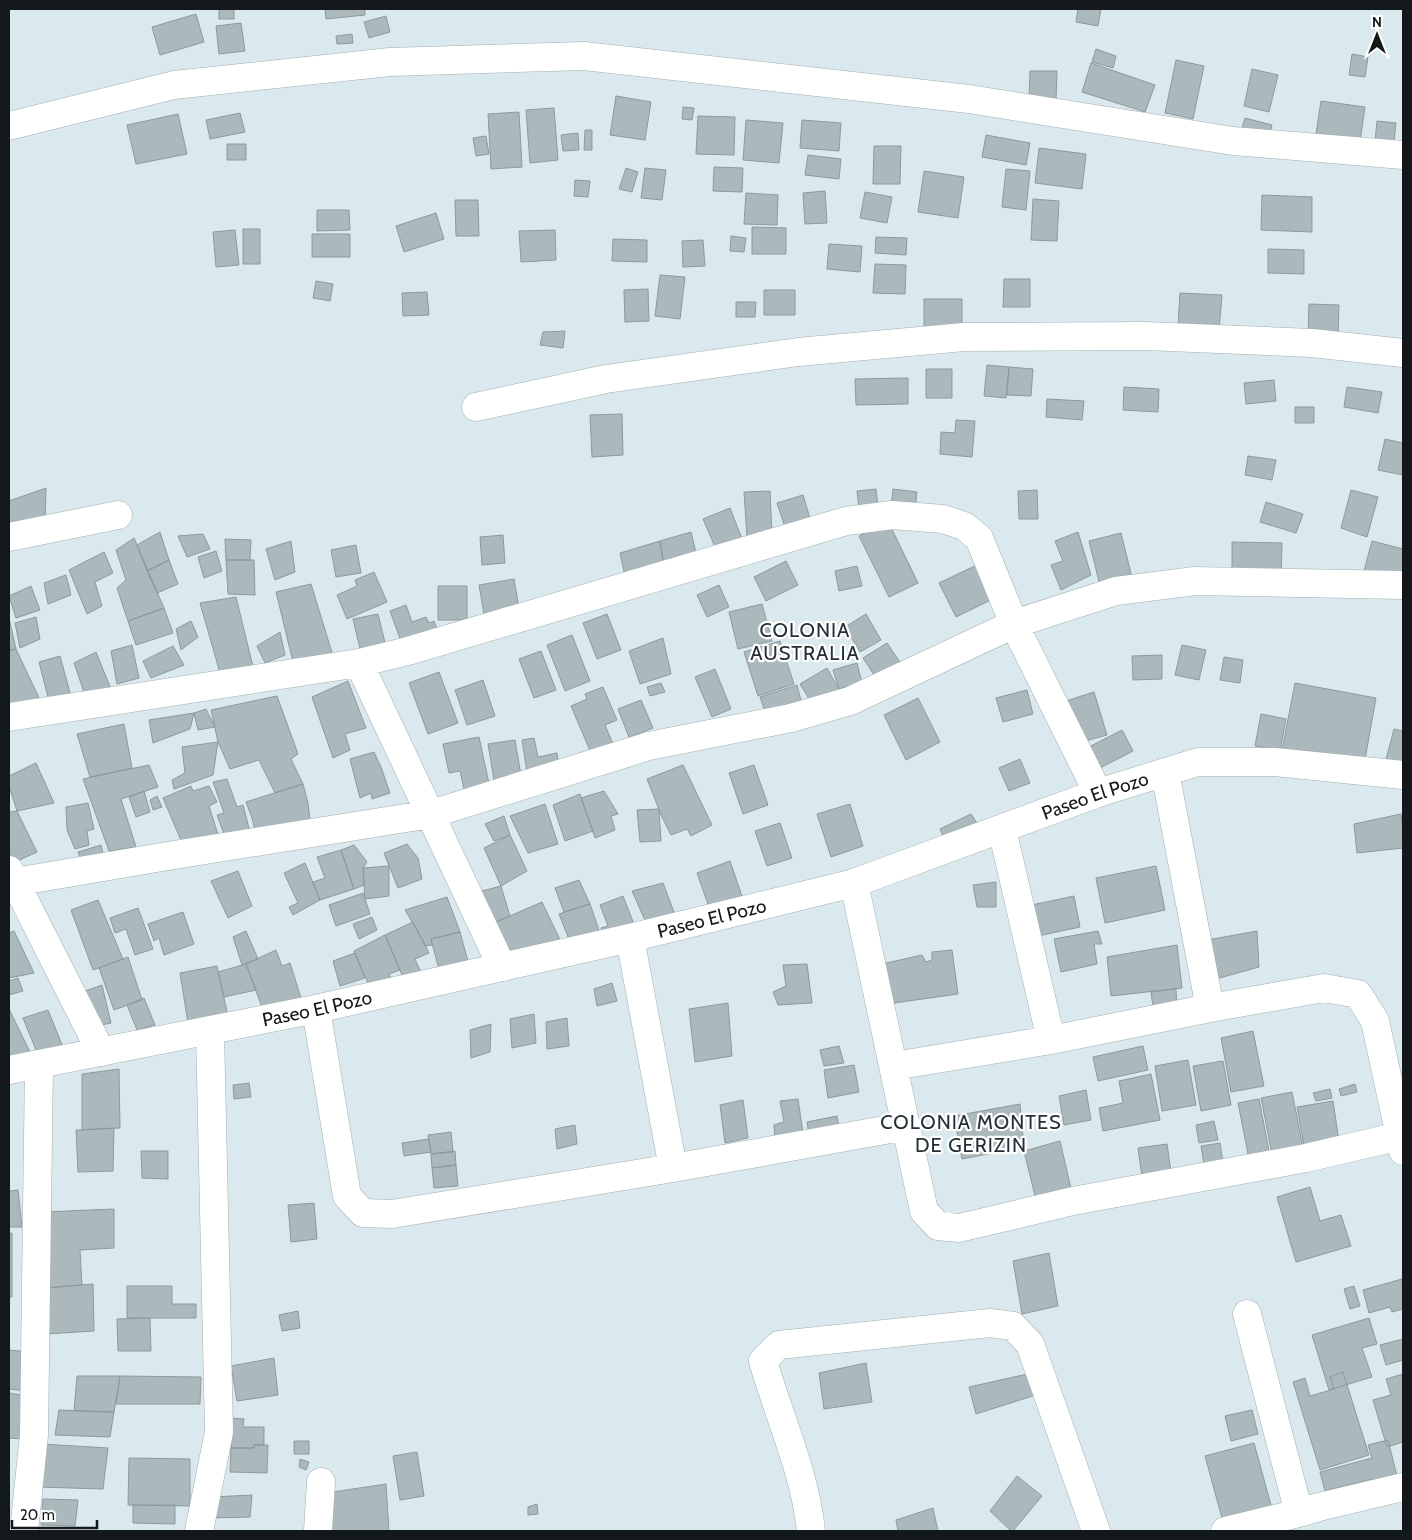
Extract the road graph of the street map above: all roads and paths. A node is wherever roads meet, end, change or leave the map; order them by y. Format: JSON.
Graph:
{"nodes":[{"id":1,"x":9,"y":126,"type":"edge"},
{"id":2,"x":1403,"y":155,"type":"edge"},
{"id":3,"x":1403,"y":354,"type":"edge"},
{"id":4,"x":476,"y":407,"type":"dead end"},
{"id":5,"x":118,"y":515,"type":"dead end"},
{"id":6,"x":9,"y":537,"type":"edge"},
{"id":7,"x":1403,"y":585,"type":"edge"},
{"id":8,"x":1014,"y":624,"type":"junction"},
{"id":9,"x":359,"y":663,"type":"junction"},
{"id":10,"x":9,"y":717,"type":"edge"},
{"id":11,"x":1165,"y":772,"type":"junction"},
{"id":12,"x":1403,"y":775,"type":"edge"},
{"id":13,"x":1098,"y":793,"type":"junction"},
{"id":14,"x":431,"y":814,"type":"junction"},
{"id":15,"x":1002,"y":829,"type":"junction"},
{"id":16,"x":11,"y":879,"type":"edge"},
{"id":17,"x":854,"y":883,"type":"junction"},
{"id":18,"x":630,"y":938,"type":"junction"},
{"id":19,"x":502,"y":967,"type":"junction"},
{"id":20,"x":1210,"y":1008,"type":"junction"},
{"id":21,"x":316,"y":1009,"type":"junction"},
{"id":22,"x":210,"y":1031,"type":"junction"},
{"id":23,"x":1051,"y":1040,"type":"junction"},
{"id":24,"x":101,"y":1052,"type":"junction"},
{"id":25,"x":39,"y":1064,"type":"junction"},
{"id":26,"x":894,"y":1066,"type":"junction"},
{"id":27,"x":9,"y":1070,"type":"edge"},
{"id":28,"x":907,"y":1126,"type":"junction"},
{"id":29,"x":1401,"y":1144,"type":"edge"},
{"id":30,"x":673,"y":1168,"type":"junction"},
{"id":31,"x":1247,"y":1314,"type":"dead end"},
{"id":32,"x":321,"y":1482,"type":"dead end"},
{"id":33,"x":1403,"y":1488,"type":"edge"},
{"id":34,"x":1309,"y":1517,"type":"edge"},
{"id":35,"x":24,"y":1531,"type":"edge"},
{"id":36,"x":199,"y":1531,"type":"edge"},
{"id":37,"x":318,"y":1531,"type":"edge"},
{"id":38,"x":811,"y":1531,"type":"edge"},
{"id":39,"x":1096,"y":1531,"type":"edge"},
{"id":40,"x":1225,"y":1531,"type":"edge"}],
"edges":[{"from":1,"to":2,"type":"street"},
{"from":3,"to":4,"type":"street"},
{"from":5,"to":6,"type":"street"},
{"from":7,"to":8,"type":"street"},
{"from":8,"to":9,"type":"street"},
{"from":8,"to":13,"type":"street"},
{"from":8,"to":14,"type":"street"},
{"from":9,"to":10,"type":"street"},
{"from":9,"to":14,"type":"street"},
{"from":11,"to":12,"type":"street","name":"Paseo El Pozo"},
{"from":11,"to":13,"type":"street","name":"Paseo El Pozo"},
{"from":11,"to":20,"type":"street"},
{"from":13,"to":15,"type":"street","name":"Paseo El Pozo"},
{"from":14,"to":16,"type":"street"},
{"from":14,"to":19,"type":"street"},
{"from":15,"to":17,"type":"street","name":"Paseo El Pozo"},
{"from":15,"to":23,"type":"street"},
{"from":16,"to":24,"type":"street"},
{"from":17,"to":18,"type":"street","name":"Paseo El Pozo"},
{"from":17,"to":26,"type":"street"},
{"from":18,"to":19,"type":"street","name":"Paseo El Pozo"},
{"from":18,"to":30,"type":"street"},
{"from":19,"to":21,"type":"street","name":"Paseo El Pozo"},
{"from":20,"to":23,"type":"street"},
{"from":20,"to":29,"type":"street"},
{"from":21,"to":22,"type":"street","name":"Paseo El Pozo"},
{"from":21,"to":30,"type":"street"},
{"from":22,"to":24,"type":"street","name":"Paseo El Pozo"},
{"from":22,"to":36,"type":"street"},
{"from":23,"to":26,"type":"street"},
{"from":24,"to":25,"type":"street","name":"Paseo El Pozo"},
{"from":25,"to":27,"type":"street","name":"Paseo El Pozo"},
{"from":25,"to":35,"type":"street"},
{"from":26,"to":28,"type":"street"},
{"from":28,"to":29,"type":"street"},
{"from":28,"to":30,"type":"street"},
{"from":31,"to":34,"type":"street"},
{"from":32,"to":37,"type":"street"},
{"from":33,"to":34,"type":"street"},
{"from":34,"to":40,"type":"street"},
{"from":38,"to":39,"type":"street"}]}
